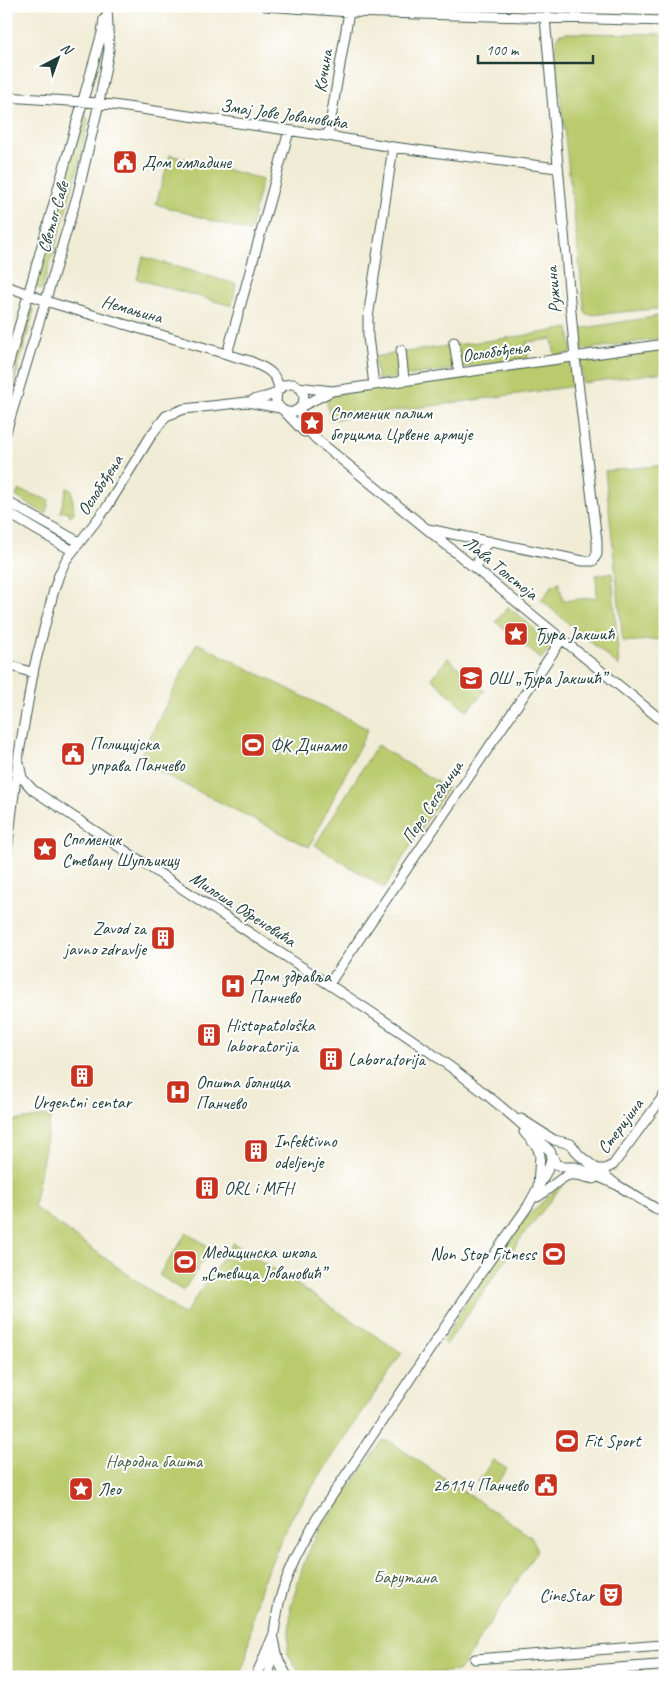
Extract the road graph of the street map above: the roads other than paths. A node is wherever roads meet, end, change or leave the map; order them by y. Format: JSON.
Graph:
{"nodes":[{"id":1,"x":106,"y":6,"type":"edge"},
{"id":2,"x":265,"y":6,"type":"edge"},
{"id":3,"x":349,"y":12,"type":"junction"},
{"id":4,"x":544,"y":18,"type":"junction"},
{"id":5,"x":665,"y":21,"type":"edge"},
{"id":6,"x":6,"y":97,"type":"edge"},
{"id":7,"x":83,"y":102,"type":"junction"},
{"id":8,"x":99,"y":103,"type":"junction"},
{"id":9,"x":289,"y":131,"type":"junction"},
{"id":10,"x":328,"y":136,"type":"junction"},
{"id":11,"x":393,"y":147,"type":"junction"},
{"id":12,"x":557,"y":168,"type":"junction"},
{"id":13,"x":6,"y":286,"type":"edge"},
{"id":14,"x":28,"y":294,"type":"junction"},
{"id":15,"x":46,"y":301,"type":"junction"},
{"id":16,"x":454,"y":342,"type":"dead end"},
{"id":17,"x":665,"y":344,"type":"edge"},
{"id":18,"x":401,"y":350,"type":"dead end"},
{"id":19,"x":227,"y":354,"type":"junction"},
{"id":20,"x":575,"y":357,"type":"junction"},
{"id":21,"x":250,"y":361,"type":"junction"},
{"id":22,"x":6,"y":373,"type":"edge"},
{"id":23,"x":459,"y":373,"type":"junction"},
{"id":24,"x":404,"y":380,"type":"junction"},
{"id":25,"x":374,"y":385,"type":"junction"},
{"id":26,"x":295,"y":386,"type":"junction"},
{"id":27,"x":332,"y":390,"type":"junction"},
{"id":28,"x":278,"y":391,"type":"junction"},
{"id":29,"x":248,"y":402,"type":"junction"},
{"id":30,"x":301,"y":407,"type":"junction"},
{"id":31,"x":282,"y":410,"type":"junction"},
{"id":32,"x":6,"y":432,"type":"edge"},
{"id":33,"x":315,"y":438,"type":"junction"},
{"id":34,"x":6,"y":501,"type":"edge"},
{"id":35,"x":6,"y":512,"type":"edge"},
{"id":36,"x":428,"y":529,"type":"junction"},
{"id":37,"x":489,"y":541,"type":"junction"},
{"id":38,"x":79,"y":542,"type":"junction"},
{"id":39,"x":73,"y":551,"type":"junction"},
{"id":40,"x":476,"y":568,"type":"junction"},
{"id":41,"x":562,"y":639,"type":"junction"},
{"id":42,"x":6,"y":664,"type":"edge"},
{"id":43,"x":33,"y":673,"type":"junction"},
{"id":44,"x":665,"y":724,"type":"edge"},
{"id":45,"x":19,"y":763,"type":"junction"},
{"id":46,"x":34,"y":790,"type":"junction"},
{"id":47,"x":13,"y":801,"type":"junction"},
{"id":48,"x":6,"y":855,"type":"edge"},
{"id":49,"x":6,"y":859,"type":"edge"},
{"id":50,"x":329,"y":984,"type":"junction"},
{"id":51,"x":665,"y":1094,"type":"edge"},
{"id":52,"x":508,"y":1111,"type":"junction"},
{"id":53,"x":518,"y":1121,"type":"junction"},
{"id":54,"x":562,"y":1142,"type":"junction"},
{"id":55,"x":576,"y":1150,"type":"junction"},
{"id":56,"x":552,"y":1155,"type":"junction"},
{"id":57,"x":567,"y":1166,"type":"junction"},
{"id":58,"x":597,"y":1170,"type":"junction"},
{"id":59,"x":604,"y":1180,"type":"junction"},
{"id":60,"x":617,"y":1185,"type":"junction"},
{"id":61,"x":538,"y":1187,"type":"junction"},
{"id":62,"x":537,"y":1198,"type":"junction"},
{"id":63,"x":528,"y":1206,"type":"junction"},
{"id":64,"x":665,"y":1214,"type":"edge"},
{"id":65,"x":273,"y":1636,"type":"junction"},
{"id":66,"x":663,"y":1645,"type":"dead end"},
{"id":67,"x":475,"y":1659,"type":"dead end"},
{"id":68,"x":665,"y":1665,"type":"edge"},
{"id":69,"x":256,"y":1677,"type":"edge"},
{"id":70,"x":269,"y":1677,"type":"edge"},
{"id":71,"x":287,"y":1677,"type":"edge"},
{"id":72,"x":502,"y":1677,"type":"edge"}],
"edges":[{"from":1,"to":7,"type":"street","name":"Светог Саве"},
{"from":1,"to":8,"type":"street","name":"Светог Саве"},
{"from":2,"to":3,"type":"street"},
{"from":3,"to":4,"type":"street"},
{"from":3,"to":10,"type":"street","name":"Кочина"},
{"from":4,"to":5,"type":"street"},
{"from":4,"to":12,"type":"street","name":"Ружина"},
{"from":6,"to":7,"type":"street","name":"Змај Јове Јовановића"},
{"from":7,"to":8,"type":"street","name":"Змај Јове Јовановића"},
{"from":7,"to":14,"type":"street","name":"Светог Саве"},
{"from":8,"to":9,"type":"street","name":"Змај Јове Јовановића"},
{"from":8,"to":15,"type":"street","name":"Светог Саве"},
{"from":9,"to":10,"type":"street","name":"Змај Јове Јовановића"},
{"from":9,"to":19,"type":"street"},
{"from":10,"to":11,"type":"street","name":"Змај Јове Јовановића"},
{"from":11,"to":12,"type":"street","name":"Змај Јове Јовановића"},
{"from":11,"to":25,"type":"street"},
{"from":12,"to":20,"type":"street","name":"Ружина"},
{"from":13,"to":14,"type":"street","name":"Немањина"},
{"from":14,"to":15,"type":"street","name":"Немањина"},
{"from":14,"to":22,"type":"street","name":"Светог Саве"},
{"from":15,"to":19,"type":"street","name":"Немањина"},
{"from":15,"to":32,"type":"street","name":"Светог Саве"},
{"from":16,"to":23,"type":"street"},
{"from":17,"to":20,"type":"street","name":"Ослобођења"},
{"from":18,"to":24,"type":"street"},
{"from":19,"to":21,"type":"street","name":"Немањина"},
{"from":20,"to":23,"type":"street","name":"Ослобођења"},
{"from":20,"to":37,"type":"street","name":"Ружина"},
{"from":21,"to":26,"type":"street"},
{"from":21,"to":28,"type":"street"},
{"from":23,"to":24,"type":"street","name":"Ослобођења"},
{"from":24,"to":25,"type":"street","name":"Ослобођења"},
{"from":25,"to":27,"type":"street","name":"Ослобођења"},
{"from":26,"to":27,"type":"street","name":"Ослобођења"},
{"from":26,"to":28,"type":"street"},
{"from":26,"to":30,"type":"street"},
{"from":27,"to":30,"type":"street","name":"Ослобођења"},
{"from":28,"to":29,"type":"street"},
{"from":28,"to":31,"type":"street"},
{"from":29,"to":31,"type":"street","name":"Ослобођења"},
{"from":29,"to":38,"type":"street","name":"Ослобођења"},
{"from":30,"to":31,"type":"street"},
{"from":30,"to":33,"type":"street","name":"Лава Толстоја"},
{"from":31,"to":33,"type":"street","name":"Лава Толстоја"},
{"from":33,"to":36,"type":"street","name":"Лава Толстоја"},
{"from":34,"to":38,"type":"street"},
{"from":35,"to":39,"type":"street"},
{"from":36,"to":37,"type":"street"},
{"from":36,"to":40,"type":"street","name":"Лава Толстоја"},
{"from":37,"to":40,"type":"street"},
{"from":38,"to":39,"type":"street","name":"Ослобођења"},
{"from":39,"to":43,"type":"street","name":"Ослобођења"},
{"from":40,"to":41,"type":"street","name":"Лава Толстоја"},
{"from":41,"to":44,"type":"street","name":"Лава Толстоја"},
{"from":41,"to":50,"type":"street","name":"Пере Сегединца"},
{"from":42,"to":43,"type":"street"},
{"from":43,"to":45,"type":"street","name":"Ослобођења"},
{"from":45,"to":46,"type":"street","name":"Милоша Обреновића"},
{"from":45,"to":47,"type":"street","name":"Ослобођења"},
{"from":46,"to":47,"type":"street"},
{"from":46,"to":50,"type":"street","name":"Милоша Обреновића"},
{"from":47,"to":48,"type":"street","name":"Ослобођења"},
{"from":48,"to":49,"type":"street","name":"Ослобођења"},
{"from":50,"to":52,"type":"street","name":"Милоша Обреновића"},
{"from":51,"to":58,"type":"street","name":"Стеријина"},
{"from":52,"to":53,"type":"street"},
{"from":52,"to":54,"type":"street"},
{"from":53,"to":56,"type":"street"},
{"from":53,"to":61,"type":"street"},
{"from":54,"to":55,"type":"street"},
{"from":54,"to":56,"type":"street"},
{"from":55,"to":57,"type":"street"},
{"from":55,"to":58,"type":"street"},
{"from":56,"to":57,"type":"street"},
{"from":56,"to":61,"type":"street"},
{"from":57,"to":59,"type":"street"},
{"from":57,"to":62,"type":"street"},
{"from":58,"to":60,"type":"street"},
{"from":59,"to":60,"type":"street"},
{"from":59,"to":62,"type":"street"},
{"from":60,"to":64,"type":"street"},
{"from":61,"to":63,"type":"street"},
{"from":62,"to":63,"type":"street"},
{"from":63,"to":65,"type":"street"},
{"from":65,"to":69,"type":"main road"},
{"from":65,"to":70,"type":"street"},
{"from":65,"to":71,"type":"main road"},
{"from":66,"to":67,"type":"street"},
{"from":68,"to":72,"type":"main road"}]}
